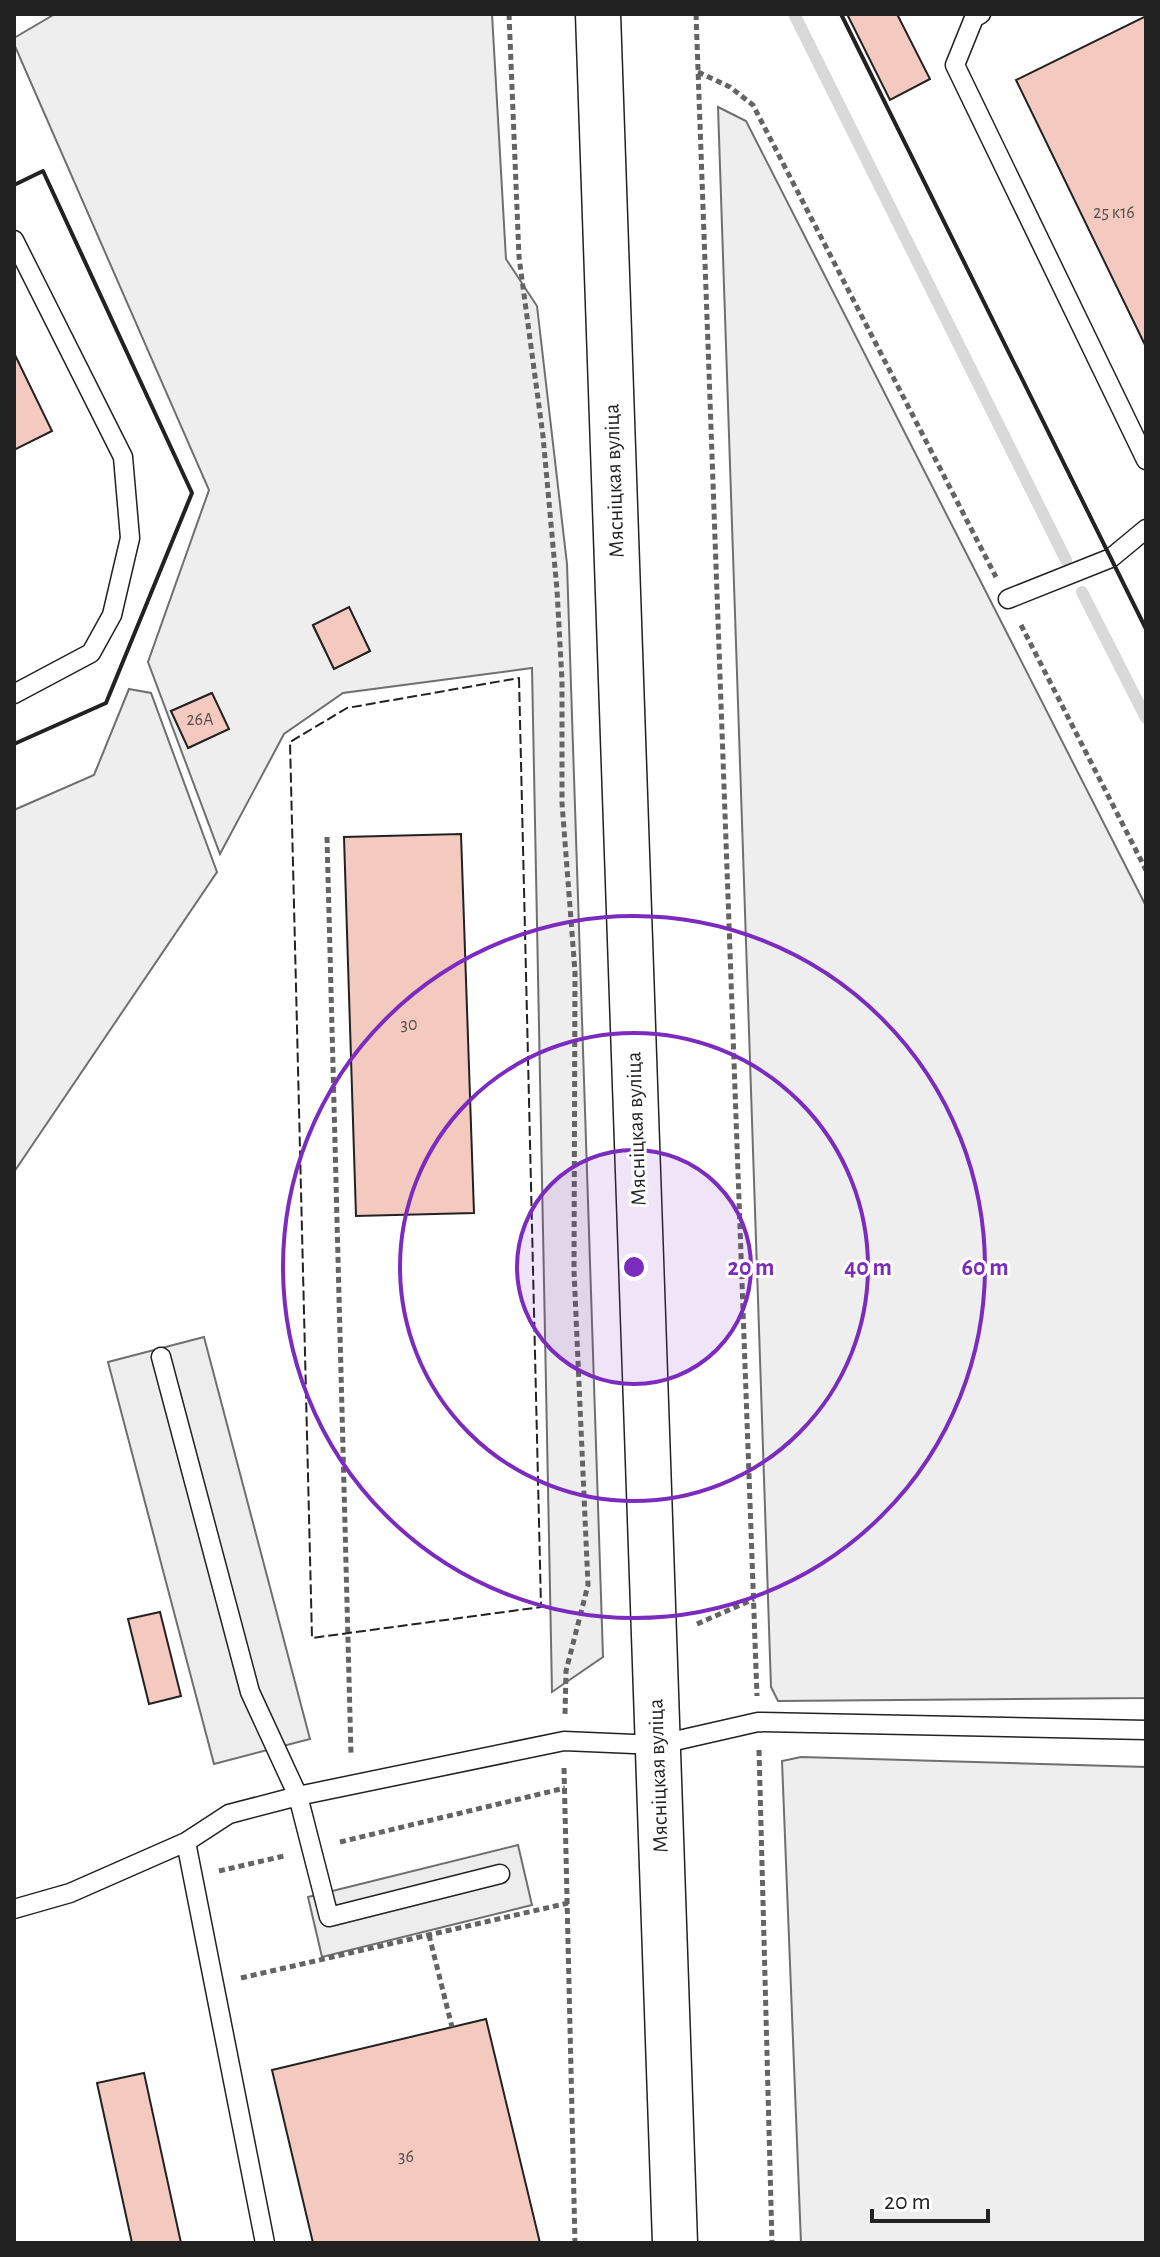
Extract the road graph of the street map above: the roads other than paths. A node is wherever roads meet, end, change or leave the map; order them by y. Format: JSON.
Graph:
{"nodes":[{"id":1,"x":598,"y":14,"type":"edge"},
{"id":2,"x":981,"y":14,"type":"edge"},
{"id":3,"x":14,"y":240,"type":"edge"},
{"id":4,"x":1146,"y":460,"type":"edge"},
{"id":5,"x":1146,"y":529,"type":"edge"},
{"id":6,"x":1008,"y":599,"type":"road end"},
{"id":7,"x":14,"y":694,"type":"edge"},
{"id":8,"x":161,"y":1357,"type":"dead end"},
{"id":9,"x":1146,"y":1730,"type":"edge"},
{"id":10,"x":657,"y":1745,"type":"junction"},
{"id":11,"x":298,"y":1796,"type":"junction"},
{"id":12,"x":186,"y":1842,"type":"junction"},
{"id":13,"x":500,"y":1874,"type":"dead end"},
{"id":14,"x":14,"y":1909,"type":"edge"},
{"id":15,"x":265,"y":2243,"type":"edge"},
{"id":16,"x":675,"y":2243,"type":"edge"}],
"edges":[{"from":1,"to":10,"type":"main road","name":"Мясніцкая вуліца"},
{"from":2,"to":4,"type":"lane"},
{"from":3,"to":7,"type":"lane"},
{"from":5,"to":6,"type":"lane"},
{"from":8,"to":11,"type":"lane"},
{"from":9,"to":10,"type":"lane"},
{"from":10,"to":11,"type":"lane"},
{"from":10,"to":16,"type":"main road","name":"Мясніцкая вуліца"},
{"from":11,"to":12,"type":"lane"},
{"from":11,"to":13,"type":"lane"},
{"from":12,"to":14,"type":"lane"},
{"from":12,"to":15,"type":"lane"}]}
